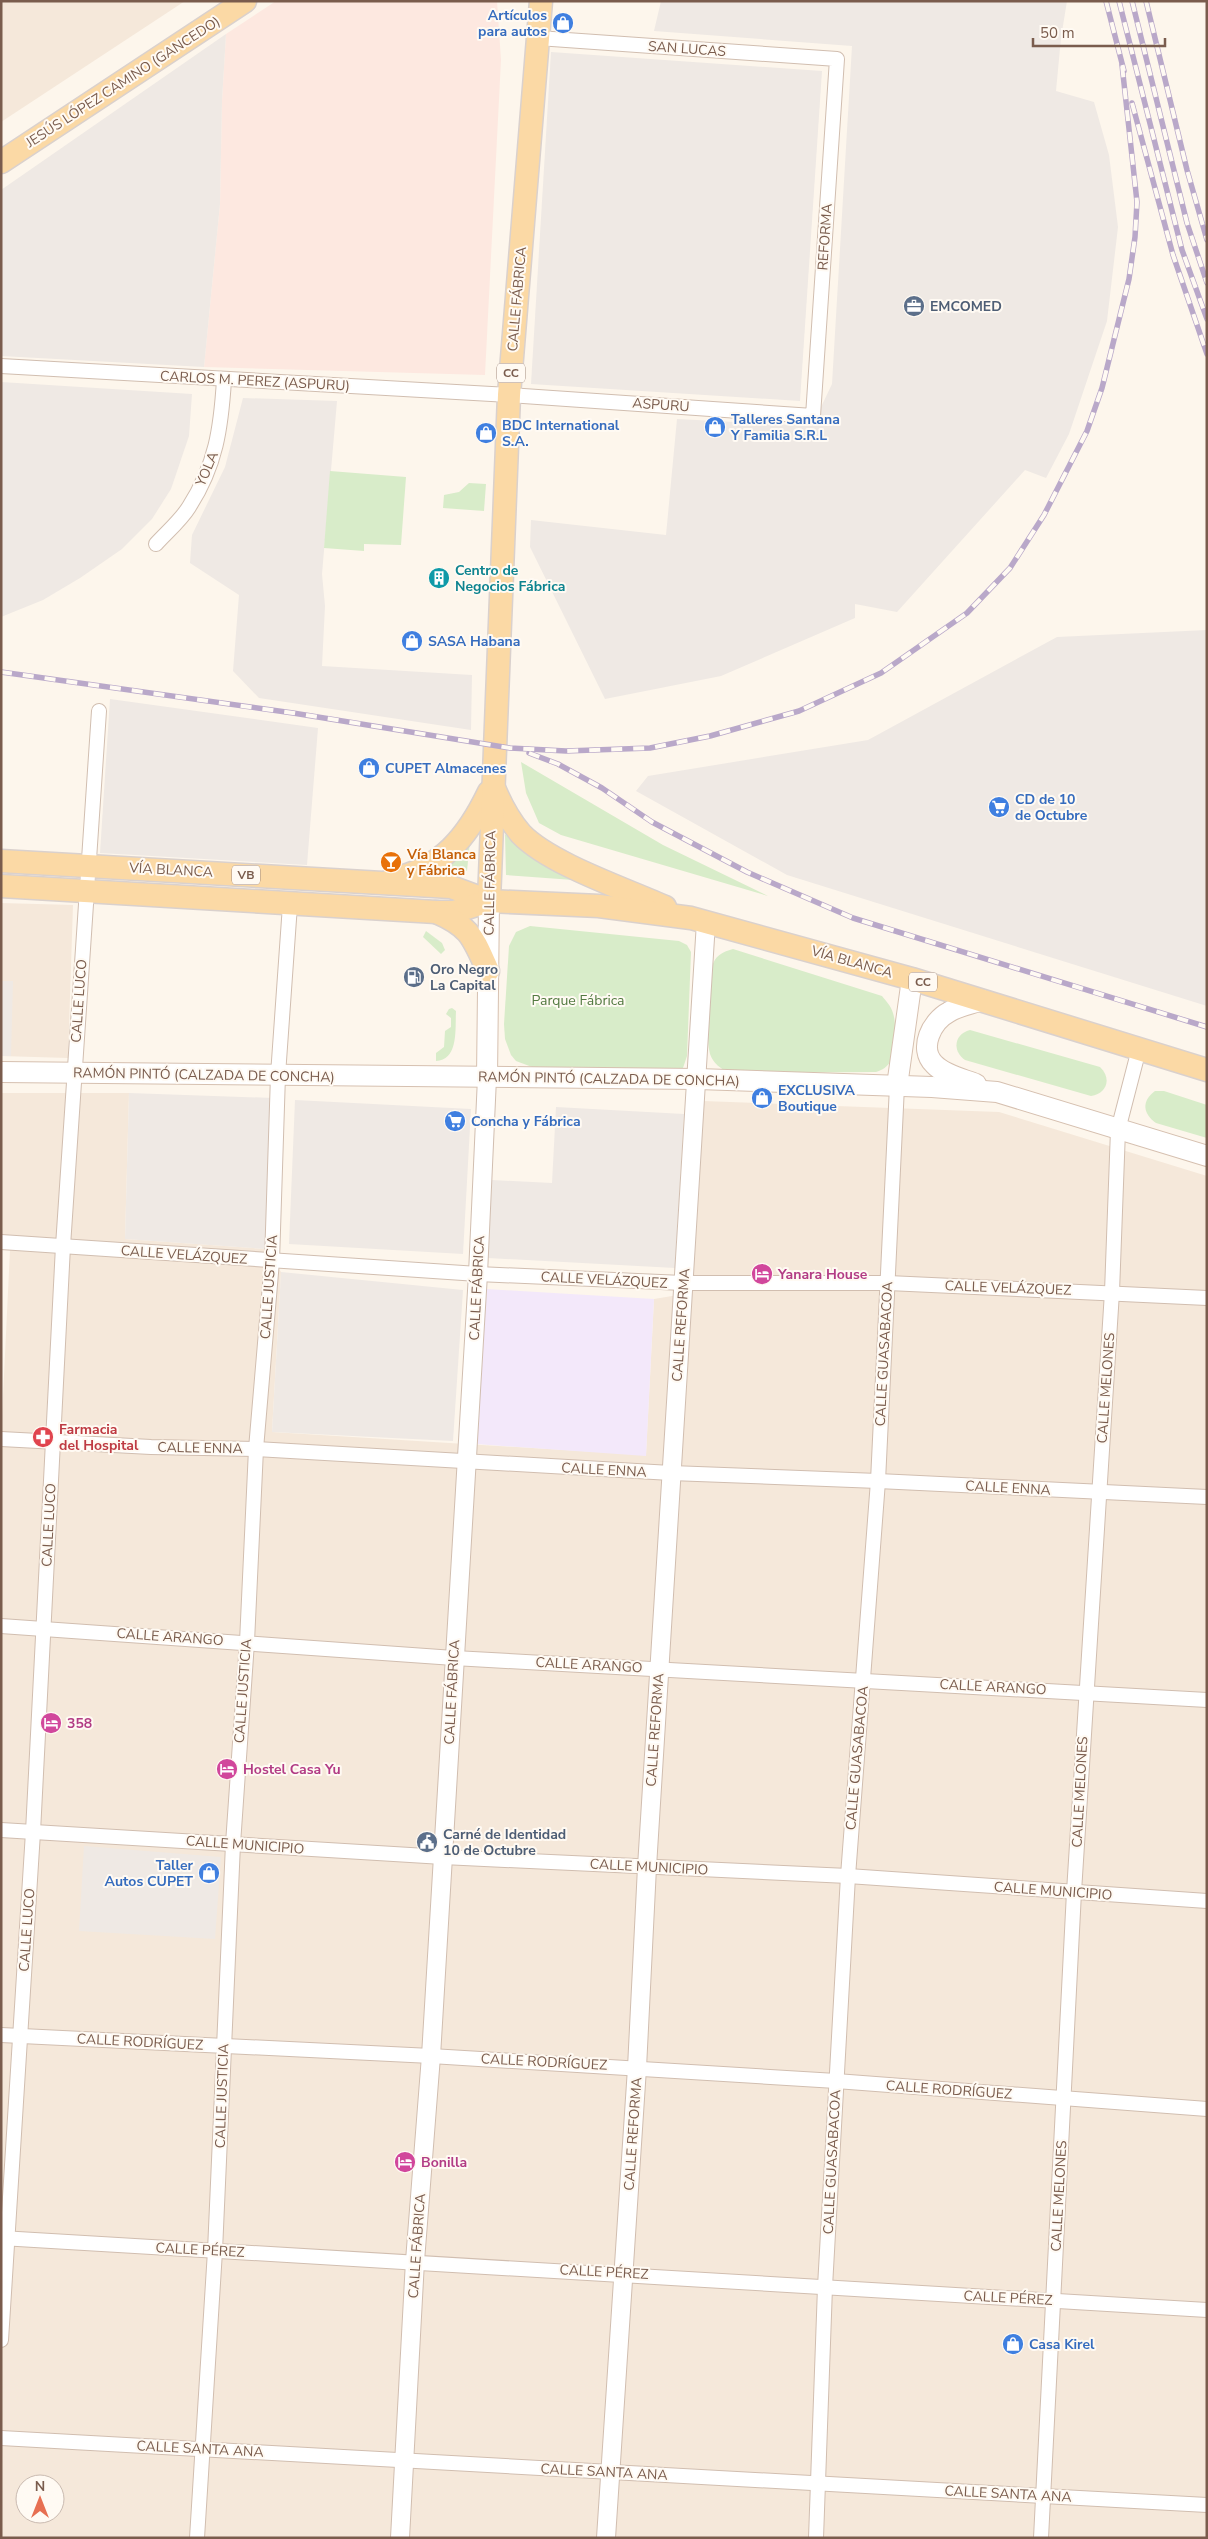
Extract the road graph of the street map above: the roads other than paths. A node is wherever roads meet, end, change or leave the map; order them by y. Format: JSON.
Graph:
{"nodes":[{"id":1,"x":244,"y":1,"type":"edge"},
{"id":2,"x":525,"y":1,"type":"edge"},
{"id":3,"x":535,"y":1,"type":"edge"},
{"id":4,"x":541,"y":1,"type":"edge"},
{"id":5,"x":538,"y":38,"type":"junction"},
{"id":6,"x":837,"y":59,"type":"joint"},
{"id":7,"x":1,"y":162,"type":"edge"},
{"id":8,"x":1,"y":366,"type":"edge"},
{"id":9,"x":224,"y":380,"type":"junction"},
{"id":10,"x":509,"y":395,"type":"junction"},
{"id":11,"x":813,"y":416,"type":"joint"},
{"id":12,"x":156,"y":544,"type":"dead end"},
{"id":13,"x":99,"y":710,"type":"dead end"},
{"id":14,"x":492,"y":785,"type":"junction"},
{"id":15,"x":1,"y":861,"type":"edge"},
{"id":16,"x":88,"y":866,"type":"junction"},
{"id":17,"x":374,"y":882,"type":"junction"},
{"id":18,"x":1,"y":886,"type":"edge"},
{"id":19,"x":86,"y":891,"type":"junction"},
{"id":20,"x":489,"y":901,"type":"junction"},
{"id":21,"x":290,"y":905,"type":"junction"},
{"id":22,"x":436,"y":912,"type":"junction"},
{"id":23,"x":699,"y":920,"type":"junction"},
{"id":24,"x":488,"y":971,"type":"junction"},
{"id":25,"x":912,"y":979,"type":"junction"},
{"id":26,"x":982,"y":1000,"type":"junction"},
{"id":27,"x":1139,"y":1049,"type":"junction"},
{"id":28,"x":928,"y":1054,"type":"junction"},
{"id":29,"x":1207,"y":1070,"type":"edge"},
{"id":30,"x":1,"y":1072,"type":"edge"},
{"id":31,"x":74,"y":1073,"type":"junction"},
{"id":32,"x":278,"y":1075,"type":"junction"},
{"id":33,"x":487,"y":1078,"type":"junction"},
{"id":34,"x":698,"y":1079,"type":"junction"},
{"id":35,"x":897,"y":1086,"type":"junction"},
{"id":36,"x":932,"y":1087,"type":"junction"},
{"id":37,"x":996,"y":1092,"type":"junction"},
{"id":38,"x":1118,"y":1130,"type":"junction"},
{"id":39,"x":1207,"y":1156,"type":"edge"},
{"id":40,"x":1,"y":1242,"type":"edge"},
{"id":41,"x":63,"y":1246,"type":"junction"},
{"id":42,"x":272,"y":1261,"type":"junction"},
{"id":43,"x":478,"y":1274,"type":"junction"},
{"id":44,"x":888,"y":1283,"type":"junction"},
{"id":45,"x":683,"y":1284,"type":"junction"},
{"id":46,"x":1112,"y":1292,"type":"junction"},
{"id":47,"x":1207,"y":1298,"type":"edge"},
{"id":48,"x":1,"y":1439,"type":"edge"},
{"id":49,"x":53,"y":1442,"type":"junction"},
{"id":50,"x":256,"y":1449,"type":"junction"},
{"id":51,"x":467,"y":1463,"type":"junction"},
{"id":52,"x":671,"y":1474,"type":"junction"},
{"id":53,"x":878,"y":1480,"type":"junction"},
{"id":54,"x":1099,"y":1493,"type":"junction"},
{"id":55,"x":1207,"y":1497,"type":"edge"},
{"id":56,"x":1,"y":1626,"type":"edge"},
{"id":57,"x":44,"y":1629,"type":"junction"},
{"id":58,"x":247,"y":1642,"type":"junction"},
{"id":59,"x":454,"y":1658,"type":"junction"},
{"id":60,"x":659,"y":1669,"type":"junction"},
{"id":61,"x":863,"y":1679,"type":"junction"},
{"id":62,"x":1086,"y":1693,"type":"junction"},
{"id":63,"x":1207,"y":1700,"type":"edge"},
{"id":64,"x":1,"y":1830,"type":"edge"},
{"id":65,"x":33,"y":1832,"type":"junction"},
{"id":66,"x":233,"y":1844,"type":"junction"},
{"id":67,"x":443,"y":1857,"type":"junction"},
{"id":68,"x":647,"y":1867,"type":"junction"},
{"id":69,"x":848,"y":1876,"type":"junction"},
{"id":70,"x":1074,"y":1892,"type":"junction"},
{"id":71,"x":1207,"y":1901,"type":"edge"},
{"id":72,"x":1,"y":2035,"type":"edge"},
{"id":73,"x":20,"y":2036,"type":"junction"},
{"id":74,"x":224,"y":2046,"type":"junction"},
{"id":75,"x":431,"y":2056,"type":"junction"},
{"id":76,"x":637,"y":2068,"type":"junction"},
{"id":77,"x":836,"y":2081,"type":"junction"},
{"id":78,"x":1064,"y":2099,"type":"junction"},
{"id":79,"x":1207,"y":2109,"type":"edge"},
{"id":80,"x":5,"y":2239,"type":"edge"},
{"id":81,"x":215,"y":2250,"type":"junction"},
{"id":82,"x":415,"y":2261,"type":"junction"},
{"id":83,"x":623,"y":2272,"type":"junction"},
{"id":84,"x":825,"y":2287,"type":"junction"},
{"id":85,"x":1052,"y":2300,"type":"junction"},
{"id":86,"x":1207,"y":2310,"type":"edge"},
{"id":87,"x":1,"y":2340,"type":"edge"},
{"id":88,"x":1,"y":2438,"type":"edge"},
{"id":89,"x":202,"y":2449,"type":"junction"},
{"id":90,"x":404,"y":2461,"type":"junction"},
{"id":91,"x":609,"y":2472,"type":"junction"},
{"id":92,"x":819,"y":2483,"type":"junction"},
{"id":93,"x":1043,"y":2496,"type":"junction"},
{"id":94,"x":1207,"y":2505,"type":"edge"},
{"id":95,"x":197,"y":2538,"type":"edge"},
{"id":96,"x":400,"y":2538,"type":"edge"},
{"id":97,"x":606,"y":2538,"type":"edge"},
{"id":98,"x":816,"y":2538,"type":"edge"},
{"id":99,"x":1041,"y":2538,"type":"edge"}],
"edges":[{"from":1,"to":7,"type":"main road","name":"JESÚS LÓPEZ CAMINO (GANCEDO)"},
{"from":2,"to":5,"type":"main road"},
{"from":3,"to":5,"type":"main road","name":"CALLE FÁBRICA","number":"CC"},
{"from":4,"to":5,"type":"main road","name":"CALLE FÁBRICA","number":"CC"},
{"from":5,"to":6,"type":"street","name":"SAN LUCAS"},
{"from":5,"to":10,"type":"main road","name":"CALLE FÁBRICA","number":"CC"},
{"from":6,"to":11,"type":"street","name":"REFORMA"},
{"from":8,"to":9,"type":"street","name":"CARLOS M. PEREZ (ASPURU)"},
{"from":9,"to":10,"type":"street","name":"CARLOS M. PEREZ (ASPURU)"},
{"from":9,"to":12,"type":"street","name":"YOLA"},
{"from":10,"to":11,"type":"street","name":"ASPURU"},
{"from":10,"to":14,"type":"main road","name":"CALLE FÁBRICA","number":"CC"},
{"from":13,"to":16,"type":"street","name":"CALLE LUCO"},
{"from":14,"to":17,"type":"main road"},
{"from":14,"to":20,"type":"main road","name":"CALLE FÁBRICA","number":"CC"},
{"from":14,"to":23,"type":"main road"},
{"from":15,"to":16,"type":"main road","name":"VÍA BLANCA","number":"VB"},
{"from":16,"to":17,"type":"main road","name":"VÍA BLANCA","number":"VB"},
{"from":16,"to":19,"type":"street","name":"CALLE LUCO"},
{"from":17,"to":20,"type":"main road","name":"VÍA BLANCA","number":"VB"},
{"from":18,"to":19,"type":"main road","name":"VÍA BLANCA","number":"VB"},
{"from":19,"to":21,"type":"main road","name":"VÍA BLANCA","number":"VB"},
{"from":19,"to":31,"type":"street","name":"CALLE LUCO"},
{"from":20,"to":22,"type":"main road","name":"VÍA BLANCA","number":"VB"},
{"from":20,"to":23,"type":"main road","name":"VÍA BLANCA","number":"CC"},
{"from":20,"to":24,"type":"main road","name":"CALLE FÁBRICA"},
{"from":21,"to":22,"type":"main road","name":"VÍA BLANCA","number":"VB"},
{"from":21,"to":32,"type":"street","name":"CALLE JUSTICIA"},
{"from":22,"to":24,"type":"main road"},
{"from":23,"to":25,"type":"main road","name":"VÍA BLANCA","number":"CC"},
{"from":23,"to":34,"type":"street","name":"CALLE REFORMA"},
{"from":24,"to":33,"type":"main road","name":"CALLE FÁBRICA"},
{"from":25,"to":26,"type":"main road","name":"VÍA BLANCA","number":"CC"},
{"from":25,"to":35,"type":"main road","name":"CALLE GUASABACOA"},
{"from":26,"to":27,"type":"main road","name":"VÍA BLANCA","number":"CC"},
{"from":26,"to":28,"type":"main road"},
{"from":27,"to":29,"type":"main road","name":"VÍA BLANCA","number":"CC"},
{"from":27,"to":38,"type":"street","name":"CALLE MELONES"},
{"from":28,"to":36,"type":"main road"},
{"from":28,"to":37,"type":"main road"},
{"from":30,"to":31,"type":"main road","name":"RAMÓN PINTÓ (CALZADA DE CONCHA)"},
{"from":31,"to":32,"type":"main road","name":"RAMÓN PINTÓ (CALZADA DE CONCHA)"},
{"from":31,"to":41,"type":"street","name":"CALLE LUCO"},
{"from":32,"to":33,"type":"main road","name":"RAMÓN PINTÓ (CALZADA DE CONCHA)"},
{"from":32,"to":42,"type":"street","name":"CALLE JUSTICIA"},
{"from":33,"to":34,"type":"main road","name":"RAMÓN PINTÓ (CALZADA DE CONCHA)"},
{"from":33,"to":43,"type":"street","name":"CALLE FÁBRICA"},
{"from":34,"to":35,"type":"main road","name":"RAMÓN PINTÓ (CALZADA DE CONCHA)"},
{"from":34,"to":45,"type":"street","name":"CALLE REFORMA"},
{"from":35,"to":36,"type":"main road","name":"RAMÓN PINTÓ (CALZADA DE CONCHA)"},
{"from":35,"to":44,"type":"street","name":"CALLE GUASABACOA"},
{"from":36,"to":37,"type":"main road","name":"RAMÓN PINTÓ (CALZADA DE CONCHA)"},
{"from":37,"to":38,"type":"main road","name":"RAMÓN PINTÓ (CALZADA DE CONCHA)"},
{"from":38,"to":39,"type":"main road","name":"RAMÓN PINTÓ (CALZADA DE CONCHA)"},
{"from":38,"to":46,"type":"street","name":"CALLE MELONES"},
{"from":40,"to":41,"type":"street","name":"CALLE VELÁZQUEZ"},
{"from":41,"to":42,"type":"street","name":"CALLE VELÁZQUEZ"},
{"from":41,"to":49,"type":"street","name":"CALLE LUCO"},
{"from":42,"to":43,"type":"street","name":"CALLE VELÁZQUEZ"},
{"from":42,"to":50,"type":"street","name":"CALLE JUSTICIA"},
{"from":43,"to":45,"type":"street","name":"CALLE VELÁZQUEZ"},
{"from":43,"to":51,"type":"street","name":"CALLE FÁBRICA"},
{"from":44,"to":45,"type":"street","name":"CALLE VELÁZQUEZ"},
{"from":44,"to":46,"type":"street","name":"CALLE VELÁZQUEZ"},
{"from":44,"to":53,"type":"street","name":"CALLE GUASABACOA"},
{"from":45,"to":52,"type":"street","name":"CALLE REFORMA"},
{"from":46,"to":47,"type":"street","name":"CALLE VELÁZQUEZ"},
{"from":46,"to":54,"type":"street","name":"CALLE MELONES"},
{"from":48,"to":49,"type":"street","name":"CALLE ENNA"},
{"from":49,"to":50,"type":"street","name":"CALLE ENNA"},
{"from":49,"to":57,"type":"street","name":"CALLE LUCO"},
{"from":50,"to":51,"type":"street","name":"CALLE ENNA"},
{"from":50,"to":58,"type":"street","name":"CALLE JUSTICIA"},
{"from":51,"to":52,"type":"street","name":"CALLE ENNA"},
{"from":51,"to":59,"type":"street","name":"CALLE FÁBRICA"},
{"from":52,"to":53,"type":"street","name":"CALLE ENNA"},
{"from":52,"to":60,"type":"street","name":"CALLE REFORMA"},
{"from":53,"to":54,"type":"street","name":"CALLE ENNA"},
{"from":53,"to":61,"type":"street","name":"CALLE GUASABACOA"},
{"from":54,"to":55,"type":"street","name":"CALLE ENNA"},
{"from":54,"to":62,"type":"street","name":"CALLE MELONES"},
{"from":56,"to":57,"type":"street","name":"CALLE ARANGO"},
{"from":57,"to":58,"type":"street","name":"CALLE ARANGO"},
{"from":57,"to":65,"type":"street","name":"CALLE LUCO"},
{"from":58,"to":59,"type":"street","name":"CALLE ARANGO"},
{"from":58,"to":66,"type":"street","name":"CALLE JUSTICIA"},
{"from":59,"to":60,"type":"street","name":"CALLE ARANGO"},
{"from":59,"to":67,"type":"street","name":"CALLE FÁBRICA"},
{"from":60,"to":61,"type":"street","name":"CALLE ARANGO"},
{"from":60,"to":68,"type":"street","name":"CALLE REFORMA"},
{"from":61,"to":62,"type":"street","name":"CALLE ARANGO"},
{"from":61,"to":69,"type":"street","name":"CALLE GUASABACOA"},
{"from":62,"to":63,"type":"street","name":"CALLE ARANGO"},
{"from":62,"to":70,"type":"street","name":"CALLE MELONES"},
{"from":64,"to":65,"type":"street","name":"CALLE MUNICIPIO"},
{"from":65,"to":66,"type":"street","name":"CALLE MUNICIPIO"},
{"from":65,"to":73,"type":"street","name":"CALLE LUCO"},
{"from":66,"to":67,"type":"street","name":"CALLE MUNICIPIO"},
{"from":66,"to":74,"type":"street","name":"CALLE JUSTICIA"},
{"from":67,"to":68,"type":"street","name":"CALLE MUNICIPIO"},
{"from":67,"to":75,"type":"street","name":"CALLE FÁBRICA"},
{"from":68,"to":69,"type":"street","name":"CALLE MUNICIPIO"},
{"from":68,"to":76,"type":"street","name":"CALLE REFORMA"},
{"from":69,"to":70,"type":"street","name":"CALLE MUNICIPIO"},
{"from":69,"to":77,"type":"street","name":"CALLE GUASABACOA"},
{"from":70,"to":71,"type":"street","name":"CALLE MUNICIPIO"},
{"from":70,"to":78,"type":"street","name":"CALLE MELONES"},
{"from":72,"to":73,"type":"street","name":"CALLE RODRÍGUEZ"},
{"from":73,"to":74,"type":"street","name":"CALLE RODRÍGUEZ"},
{"from":73,"to":80,"type":"street","name":"CALLE LUCO"},
{"from":74,"to":75,"type":"street","name":"CALLE RODRÍGUEZ"},
{"from":74,"to":81,"type":"street","name":"CALLE JUSTICIA"},
{"from":75,"to":76,"type":"street","name":"CALLE RODRÍGUEZ"},
{"from":75,"to":82,"type":"street","name":"CALLE FÁBRICA"},
{"from":76,"to":77,"type":"street","name":"CALLE RODRÍGUEZ"},
{"from":76,"to":83,"type":"street","name":"CALLE REFORMA"},
{"from":77,"to":78,"type":"street","name":"CALLE RODRÍGUEZ"},
{"from":77,"to":84,"type":"street","name":"CALLE GUASABACOA"},
{"from":78,"to":79,"type":"street","name":"CALLE RODRÍGUEZ"},
{"from":78,"to":85,"type":"street","name":"CALLE MELONES"},
{"from":80,"to":81,"type":"street","name":"CALLE PÉREZ"},
{"from":80,"to":87,"type":"street","name":"CALLE LUCO"},
{"from":81,"to":82,"type":"street","name":"CALLE PÉREZ"},
{"from":81,"to":89,"type":"street","name":"CALLE JUSTICIA"},
{"from":82,"to":83,"type":"street","name":"CALLE PÉREZ"},
{"from":82,"to":90,"type":"street","name":"CALLE FÁBRICA"},
{"from":83,"to":84,"type":"street","name":"CALLE PÉREZ"},
{"from":83,"to":91,"type":"street","name":"CALLE REFORMA"},
{"from":84,"to":85,"type":"street","name":"CALLE PÉREZ"},
{"from":84,"to":92,"type":"street","name":"CALLE GUASABACOA"},
{"from":85,"to":86,"type":"street","name":"CALLE PÉREZ"},
{"from":85,"to":93,"type":"street","name":"CALLE MELONES"},
{"from":88,"to":89,"type":"street","name":"CALLE SANTA ANA"},
{"from":89,"to":90,"type":"street","name":"CALLE SANTA ANA"},
{"from":89,"to":95,"type":"street","name":"CALLE JUSTICIA"},
{"from":90,"to":91,"type":"street","name":"CALLE SANTA ANA"},
{"from":90,"to":96,"type":"street","name":"CALLE FÁBRICA"},
{"from":91,"to":92,"type":"street","name":"CALLE SANTA ANA"},
{"from":91,"to":97,"type":"street","name":"CALLE REFORMA"},
{"from":92,"to":93,"type":"street","name":"CALLE SANTA ANA"},
{"from":92,"to":98,"type":"street","name":"CALLE GUASABACOA"},
{"from":93,"to":94,"type":"street","name":"CALLE SANTA ANA"},
{"from":93,"to":99,"type":"street","name":"CALLE MELONES"}]}
